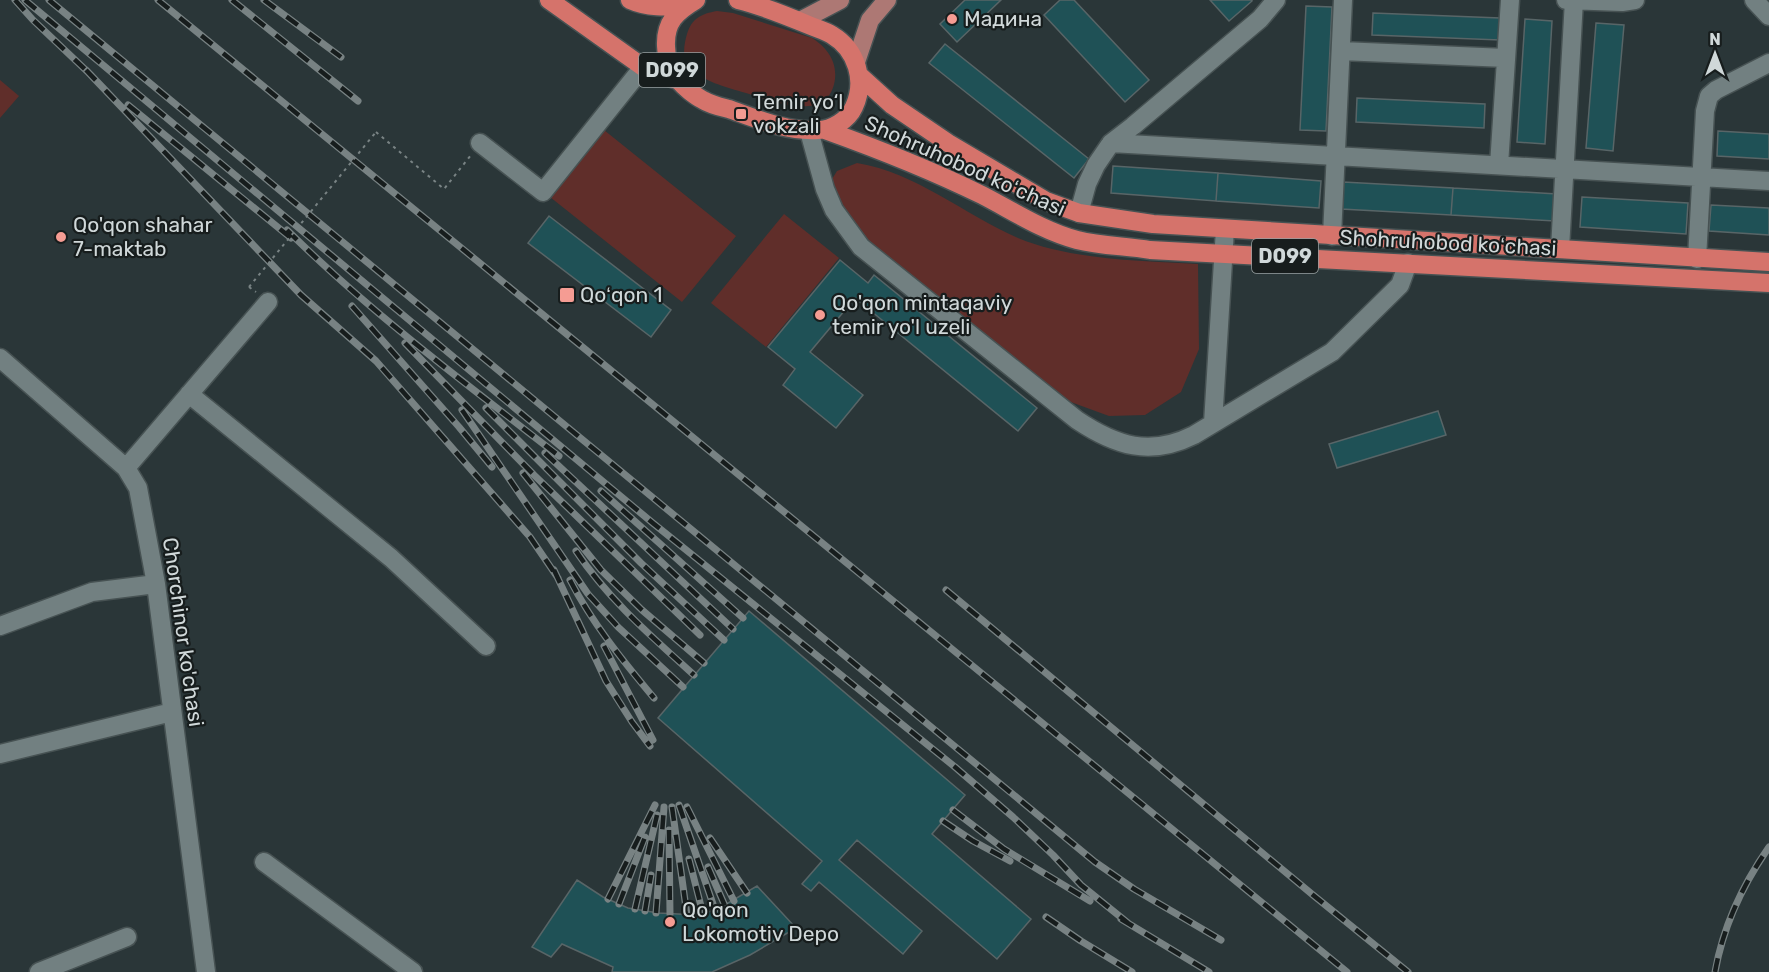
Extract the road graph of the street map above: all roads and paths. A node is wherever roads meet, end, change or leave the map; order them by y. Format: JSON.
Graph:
{"nodes":[{"id":1,"x":549,"y":0,"type":"edge"},
{"id":2,"x":630,"y":0,"type":"edge"},
{"id":3,"x":840,"y":0,"type":"edge"},
{"id":4,"x":887,"y":0,"type":"edge"},
{"id":5,"x":1276,"y":0,"type":"edge"},
{"id":6,"x":1343,"y":0,"type":"edge"},
{"id":7,"x":1510,"y":0,"type":"edge"},
{"id":8,"x":1566,"y":0,"type":"edge"},
{"id":9,"x":1574,"y":0,"type":"edge"},
{"id":10,"x":1635,"y":0,"type":"edge"},
{"id":11,"x":1754,"y":0,"type":"edge"},
{"id":12,"x":745,"y":1,"type":"edge"},
{"id":13,"x":691,"y":3,"type":"edge"},
{"id":14,"x":1769,"y":16,"type":"edge"},
{"id":15,"x":800,"y":21,"type":"junction"},
{"id":16,"x":1341,"y":51,"type":"junction"},
{"id":17,"x":1506,"y":58,"type":"junction"},
{"id":18,"x":1769,"y":63,"type":"edge"},
{"id":19,"x":643,"y":67,"type":"junction"},
{"id":20,"x":858,"y":69,"type":"junction"},
{"id":21,"x":677,"y":80,"type":"junction"},
{"id":22,"x":817,"y":130,"type":"junction"},
{"id":23,"x":480,"y":143,"type":"joint"},
{"id":24,"x":1111,"y":143,"type":"junction"},
{"id":25,"x":1336,"y":156,"type":"junction"},
{"id":26,"x":1499,"y":165,"type":"junction"},
{"id":27,"x":1563,"y":169,"type":"junction"},
{"id":28,"x":1702,"y":178,"type":"junction"},
{"id":29,"x":1769,"y":182,"type":"edge"},
{"id":30,"x":1079,"y":213,"type":"junction"},
{"id":31,"x":1225,"y":229,"type":"junction"},
{"id":32,"x":1332,"y":236,"type":"junction"},
{"id":33,"x":1560,"y":249,"type":"junction"},
{"id":34,"x":1222,"y":253,"type":"junction"},
{"id":35,"x":1697,"y":259,"type":"junction"},
{"id":36,"x":1769,"y":262,"type":"edge"},
{"id":37,"x":1408,"y":263,"type":"junction"},
{"id":38,"x":1769,"y":283,"type":"edge"},
{"id":39,"x":249,"y":287,"type":"dead end"},
{"id":40,"x":268,"y":302,"type":"dead end"},
{"id":41,"x":2,"y":361,"type":"edge"},
{"id":42,"x":189,"y":394,"type":"junction"},
{"id":43,"x":1213,"y":423,"type":"junction"},
{"id":44,"x":126,"y":468,"type":"junction"},
{"id":45,"x":156,"y":584,"type":"junction"},
{"id":46,"x":0,"y":626,"type":"edge"},
{"id":47,"x":486,"y":646,"type":"dead end"},
{"id":48,"x":172,"y":712,"type":"junction"},
{"id":49,"x":0,"y":754,"type":"edge"},
{"id":50,"x":264,"y":862,"type":"dead end"},
{"id":51,"x":127,"y":937,"type":"dead end"},
{"id":52,"x":39,"y":972,"type":"edge"},
{"id":53,"x":206,"y":972,"type":"edge"},
{"id":54,"x":413,"y":972,"type":"edge"}],
"edges":[{"from":1,"to":19,"type":"highway","number":"D099"},
{"from":2,"to":13,"type":"highway","number":"D099"},
{"from":3,"to":15,"type":"main road"},
{"from":4,"to":20,"type":"main road"},
{"from":5,"to":24,"type":"street"},
{"from":6,"to":16,"type":"street"},
{"from":7,"to":17,"type":"street"},
{"from":8,"to":9,"type":"street"},
{"from":9,"to":10,"type":"street"},
{"from":9,"to":27,"type":"street"},
{"from":11,"to":14,"type":"street"},
{"from":12,"to":15,"type":"highway","number":"D099"},
{"from":13,"to":21,"type":"highway","number":"D099"},
{"from":15,"to":20,"type":"highway","number":"D099"},
{"from":16,"to":17,"type":"street"},
{"from":16,"to":25,"type":"street"},
{"from":17,"to":26,"type":"street"},
{"from":18,"to":28,"type":"street"},
{"from":19,"to":21,"type":"highway","number":"D099"},
{"from":19,"to":23,"type":"street"},
{"from":20,"to":22,"type":"highway"},
{"from":20,"to":30,"type":"highway","name":"Shohruhobod koʻchasi","number":"D099"},
{"from":21,"to":22,"type":"highway","number":"D099"},
{"from":22,"to":34,"type":"highway","name":"Shohruhobod koʻchasi","number":"D099"},
{"from":22,"to":43,"type":"street"},
{"from":23,"to":39,"type":"path","bridge":true},
{"from":24,"to":25,"type":"street"},
{"from":24,"to":30,"type":"street"},
{"from":25,"to":26,"type":"street"},
{"from":25,"to":32,"type":"street"},
{"from":26,"to":27,"type":"street"},
{"from":27,"to":28,"type":"street"},
{"from":27,"to":33,"type":"street"},
{"from":28,"to":29,"type":"street"},
{"from":28,"to":35,"type":"street"},
{"from":30,"to":31,"type":"highway","name":"Shohruhobod koʻchasi","number":"D099"},
{"from":31,"to":32,"type":"highway","name":"Shohruhobod koʻchasi","number":"D099"},
{"from":31,"to":34,"type":"street"},
{"from":32,"to":33,"type":"highway","name":"Shohruhobod koʻchasi","number":"D099"},
{"from":33,"to":35,"type":"highway","name":"Shohruhobod koʻchasi","number":"D099"},
{"from":34,"to":37,"type":"highway","name":"Shohruhobod koʻchasi","number":"D099"},
{"from":34,"to":43,"type":"street"},
{"from":35,"to":36,"type":"highway","name":"Shohruhobod koʻchasi","number":"D099"},
{"from":37,"to":38,"type":"highway","name":"Shohruhobod koʻchasi","number":"D099"},
{"from":37,"to":43,"type":"street"},
{"from":40,"to":42,"type":"street"},
{"from":41,"to":44,"type":"street","name":"Chorchinor ko'chasi"},
{"from":42,"to":44,"type":"street"},
{"from":42,"to":47,"type":"street"},
{"from":44,"to":45,"type":"street","name":"Chorchinor ko'chasi"},
{"from":45,"to":46,"type":"street"},
{"from":45,"to":48,"type":"street","name":"Chorchinor ko'chasi"},
{"from":48,"to":49,"type":"street"},
{"from":48,"to":53,"type":"street","name":"Chorchinor ko'chasi"},
{"from":50,"to":54,"type":"street"},
{"from":51,"to":52,"type":"street"}]}
